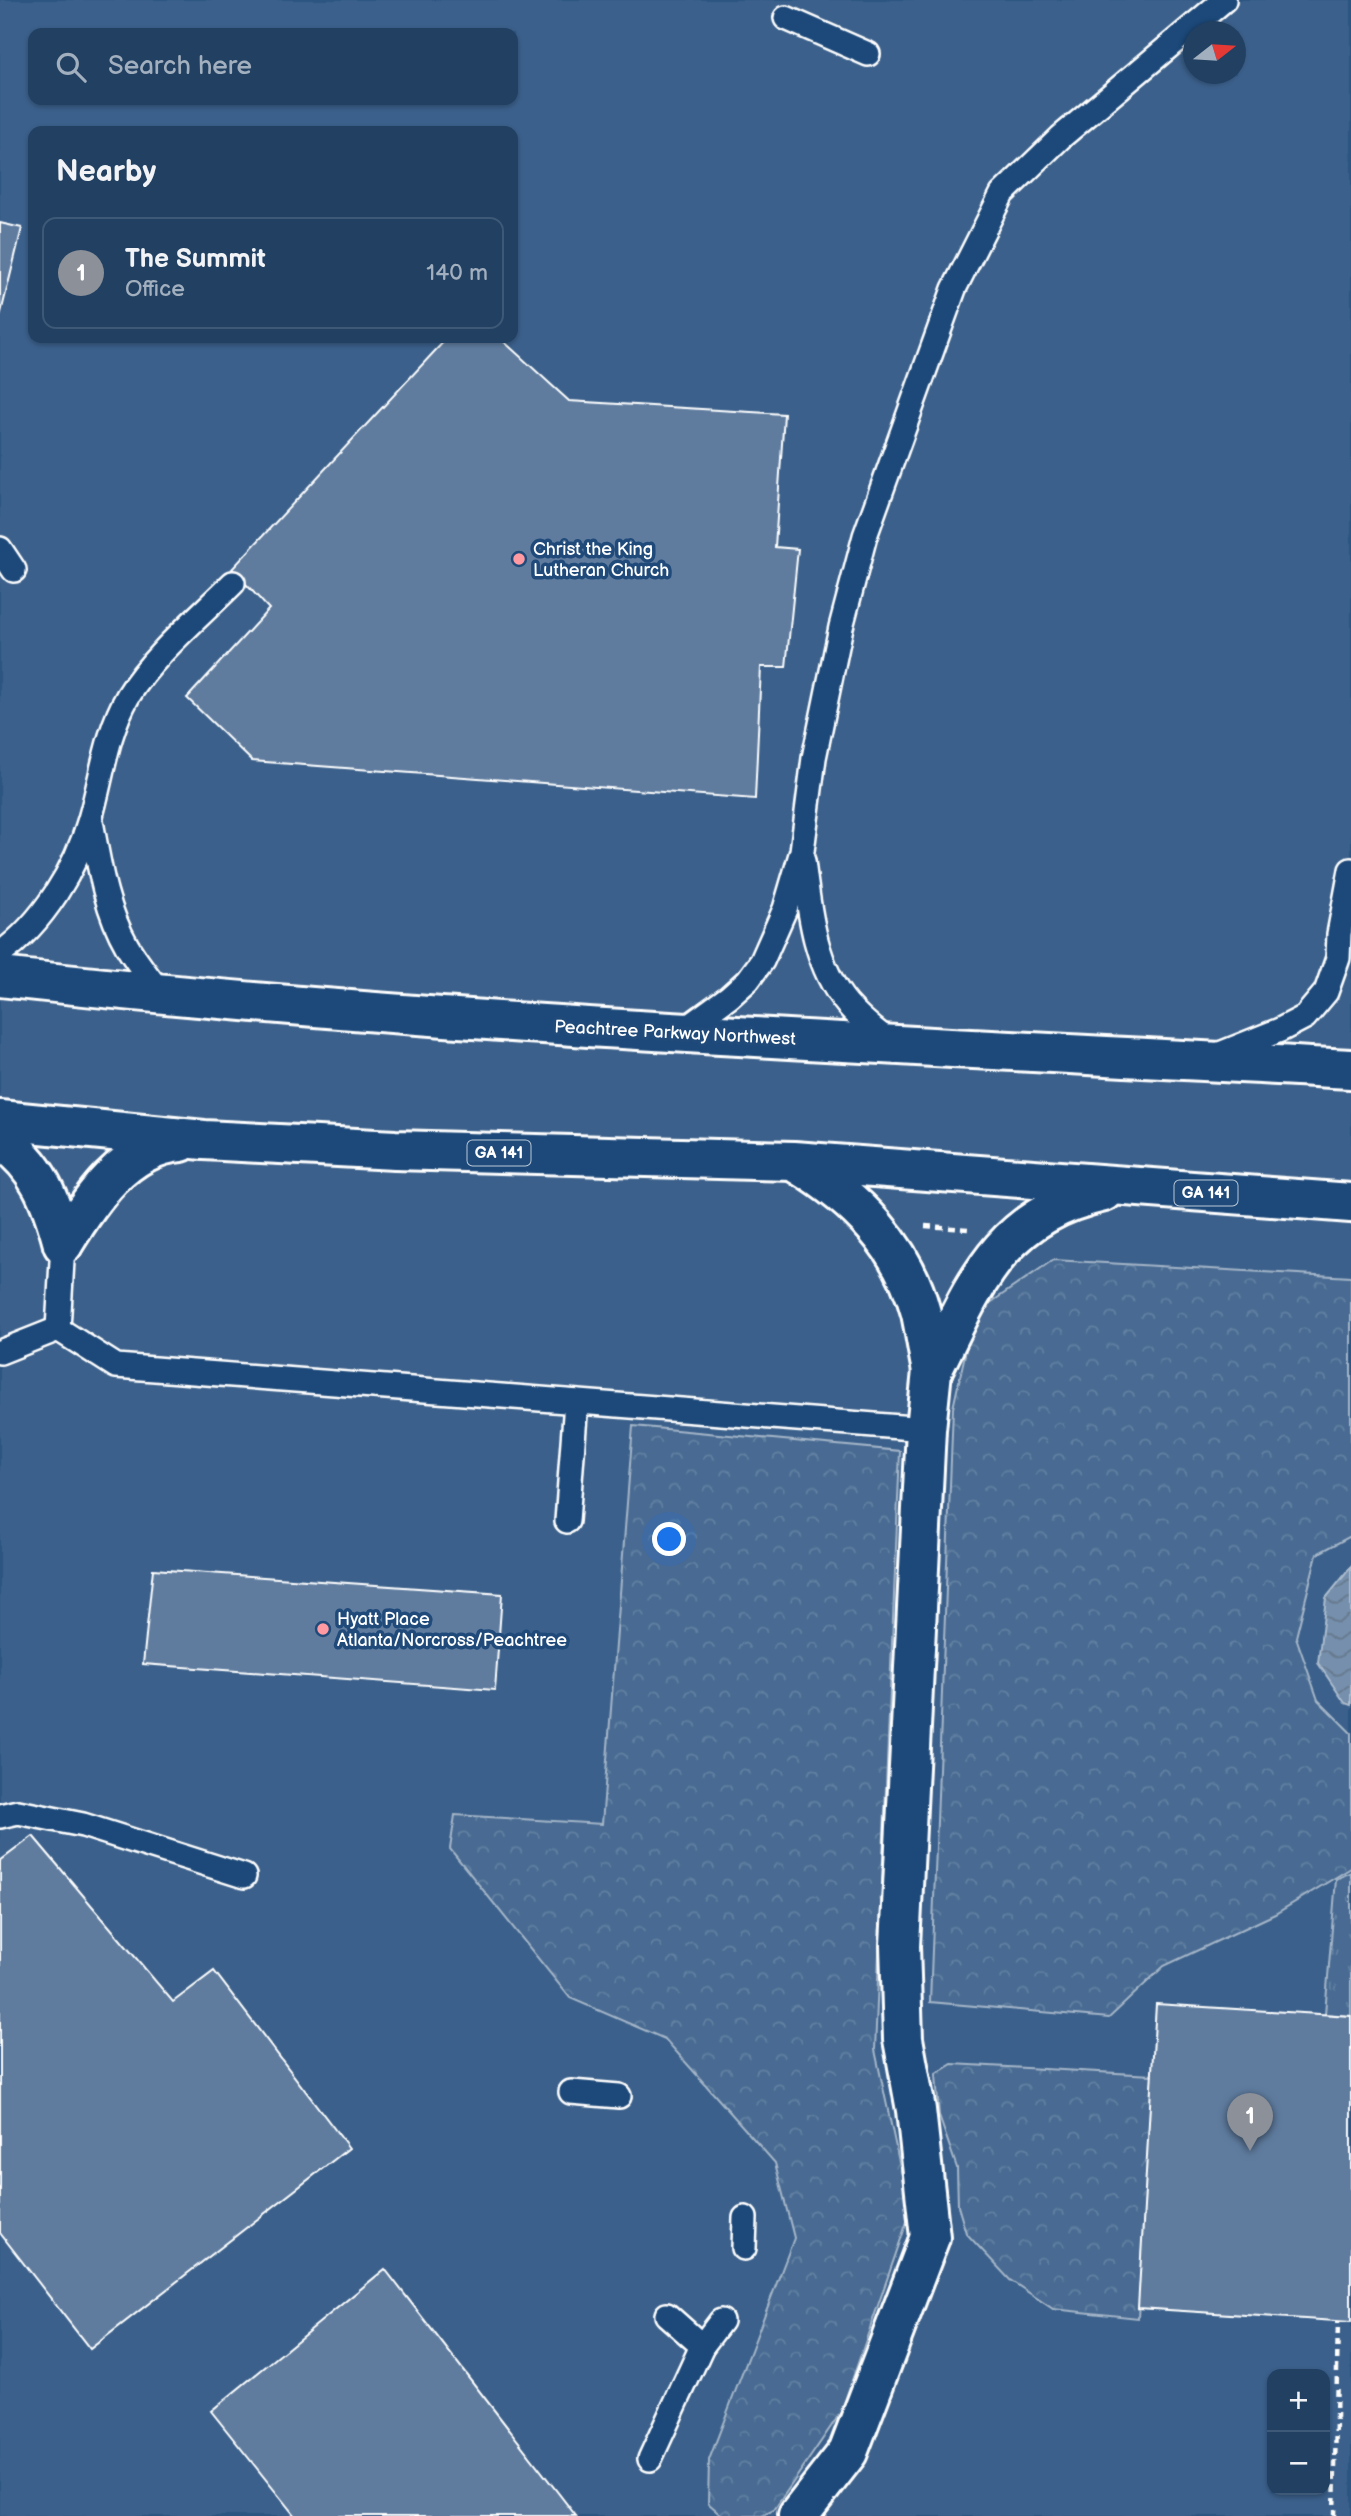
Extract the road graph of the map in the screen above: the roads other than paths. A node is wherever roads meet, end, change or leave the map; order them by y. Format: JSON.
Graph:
{"nodes":[{"id":1,"x":1224,"y":0,"type":"edge"},
{"id":2,"x":786,"y":18,"type":"dead end"},
{"id":3,"x":868,"y":54,"type":"dead end"},
{"id":4,"x":0,"y":549,"type":"edge"},
{"id":5,"x":14,"y":570,"type":"dead end"},
{"id":6,"x":233,"y":583,"type":"dead end"},
{"id":7,"x":90,"y":818,"type":"junction"},
{"id":8,"x":802,"y":851,"type":"junction"},
{"id":9,"x":1351,"y":870,"type":"edge"},
{"id":10,"x":0,"y":954,"type":"edge"},
{"id":11,"x":0,"y":977,"type":"edge"},
{"id":12,"x":162,"y":995,"type":"junction"},
{"id":13,"x":678,"y":1034,"type":"junction"},
{"id":14,"x":896,"y":1046,"type":"junction"},
{"id":15,"x":1204,"y":1061,"type":"junction"},
{"id":16,"x":1351,"y":1069,"type":"edge"},
{"id":17,"x":0,"y":1120,"type":"edge"},
{"id":18,"x":0,"y":1140,"type":"edge"},
{"id":19,"x":204,"y":1140,"type":"junction"},
{"id":20,"x":794,"y":1161,"type":"junction"},
{"id":21,"x":1126,"y":1187,"type":"junction"},
{"id":22,"x":1351,"y":1190,"type":"edge"},
{"id":23,"x":1285,"y":1198,"type":"junction"},
{"id":24,"x":1351,"y":1203,"type":"edge"},
{"id":25,"x":63,"y":1244,"type":"junction"},
{"id":26,"x":58,"y":1329,"type":"junction"},
{"id":27,"x":0,"y":1352,"type":"edge"},
{"id":28,"x":932,"y":1371,"type":"junction"},
{"id":29,"x":576,"y":1402,"type":"junction"},
{"id":30,"x":926,"y":1429,"type":"junction"},
{"id":31,"x":567,"y":1521,"type":"dead end"},
{"id":32,"x":0,"y":1816,"type":"edge"},
{"id":33,"x":244,"y":1876,"type":"dead end"},
{"id":34,"x":570,"y":2092,"type":"dead end"},
{"id":35,"x":619,"y":2096,"type":"dead end"},
{"id":36,"x":745,"y":2218,"type":"dead end"},
{"id":37,"x":744,"y":2248,"type":"dead end"},
{"id":38,"x":667,"y":2315,"type":"dead end"},
{"id":39,"x":721,"y":2320,"type":"dead end"},
{"id":40,"x":702,"y":2346,"type":"junction"},
{"id":41,"x":650,"y":2459,"type":"dead end"},
{"id":42,"x":798,"y":2516,"type":"edge"}],
"edges":[{"from":1,"to":8,"type":"lane"},
{"from":2,"to":3,"type":"lane"},
{"from":4,"to":5,"type":"lane"},
{"from":6,"to":7,"type":"lane"},
{"from":7,"to":10,"type":"lane"},
{"from":7,"to":12,"type":"lane"},
{"from":8,"to":13,"type":"lane"},
{"from":8,"to":14,"type":"lane"},
{"from":9,"to":15,"type":"lane"},
{"from":11,"to":12,"type":"main road","name":"Peachtree Parkway Northwest"},
{"from":12,"to":13,"type":"main road","name":"Peachtree Parkway Northwest"},
{"from":13,"to":14,"type":"main road","name":"Peachtree Parkway Northwest"},
{"from":14,"to":15,"type":"main road","name":"Peachtree Parkway Northwest"},
{"from":15,"to":16,"type":"main road","name":"Peachtree Parkway Northwest"},
{"from":17,"to":19,"type":"main road","number":"GA 141"},
{"from":18,"to":25,"type":"main road"},
{"from":19,"to":20,"type":"main road","number":"GA 141"},
{"from":19,"to":25,"type":"main road"},
{"from":20,"to":21,"type":"main road","number":"GA 141"},
{"from":20,"to":28,"type":"main road"},
{"from":21,"to":23,"type":"main road","number":"GA 141"},
{"from":21,"to":28,"type":"main road"},
{"from":22,"to":23,"type":"main road"},
{"from":23,"to":24,"type":"main road","number":"GA 141"},
{"from":25,"to":26,"type":"lane"},
{"from":26,"to":27,"type":"lane"},
{"from":26,"to":29,"type":"lane"},
{"from":28,"to":30,"type":"main road"},
{"from":29,"to":30,"type":"lane"},
{"from":29,"to":31,"type":"lane"},
{"from":30,"to":42,"type":"main road"},
{"from":32,"to":33,"type":"lane"},
{"from":34,"to":35,"type":"lane"},
{"from":36,"to":37,"type":"lane"},
{"from":38,"to":40,"type":"lane"},
{"from":39,"to":40,"type":"lane"},
{"from":40,"to":41,"type":"lane"}]}
